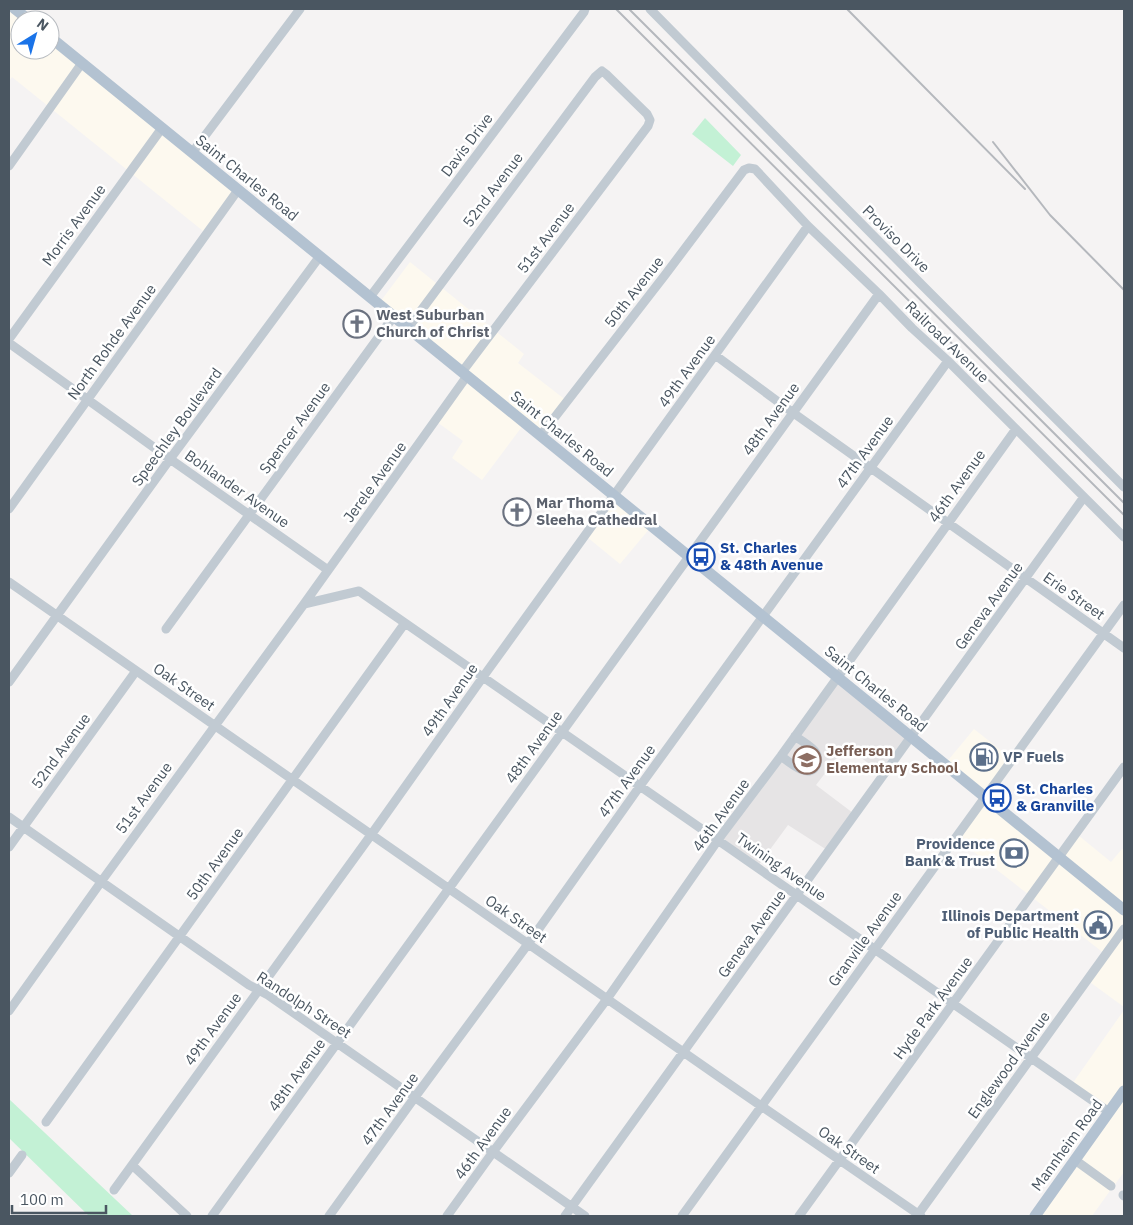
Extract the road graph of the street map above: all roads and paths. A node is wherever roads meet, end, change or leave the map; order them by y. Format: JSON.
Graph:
{"nodes":[{"id":1,"x":300,"y":9,"type":"edge"},
{"id":2,"x":585,"y":9,"type":"edge"},
{"id":3,"x":650,"y":9,"type":"edge"},
{"id":4,"x":60,"y":45,"type":"edge"},
{"id":5,"x":82,"y":63,"type":"junction"},
{"id":6,"x":602,"y":72,"type":"joint"},
{"id":7,"x":162,"y":128,"type":"junction"},
{"id":8,"x":192,"y":153,"type":"junction"},
{"id":9,"x":9,"y":166,"type":"edge"},
{"id":10,"x":749,"y":168,"type":"joint"},
{"id":11,"x":238,"y":190,"type":"junction"},
{"id":12,"x":808,"y":226,"type":"junction"},
{"id":13,"x":320,"y":256,"type":"junction"},
{"id":14,"x":879,"y":294,"type":"junction"},
{"id":15,"x":370,"y":297,"type":"junction"},
{"id":16,"x":394,"y":316,"type":"junction"},
{"id":17,"x":408,"y":328,"type":"junction"},
{"id":18,"x":9,"y":339,"type":"edge"},
{"id":19,"x":9,"y":343,"type":"edge"},
{"id":20,"x":715,"y":356,"type":"junction"},
{"id":21,"x":948,"y":361,"type":"junction"},
{"id":22,"x":465,"y":374,"type":"junction"},
{"id":23,"x":87,"y":400,"type":"junction"},
{"id":24,"x":792,"y":412,"type":"junction"},
{"id":25,"x":1016,"y":429,"type":"junction"},
{"id":26,"x":541,"y":435,"type":"junction"},
{"id":27,"x":170,"y":459,"type":"junction"},
{"id":28,"x":870,"y":468,"type":"junction"},
{"id":29,"x":1124,"y":487,"type":"edge"},
{"id":30,"x":614,"y":496,"type":"junction"},
{"id":31,"x":1084,"y":497,"type":"junction"},
{"id":32,"x":9,"y":509,"type":"edge"},
{"id":33,"x":250,"y":514,"type":"junction"},
{"id":34,"x":947,"y":523,"type":"junction"},
{"id":35,"x":1124,"y":537,"type":"edge"},
{"id":36,"x":689,"y":557,"type":"junction"},
{"id":37,"x":328,"y":570,"type":"junction"},
{"id":38,"x":1026,"y":578,"type":"junction"},
{"id":39,"x":9,"y":582,"type":"edge"},
{"id":40,"x":304,"y":604,"type":"junction"},
{"id":41,"x":1124,"y":605,"type":"edge"},
{"id":42,"x":57,"y":615,"type":"junction"},
{"id":43,"x":763,"y":616,"type":"junction"},
{"id":44,"x":405,"y":623,"type":"junction"},
{"id":45,"x":166,"y":629,"type":"dead end"},
{"id":46,"x":1103,"y":634,"type":"junction"},
{"id":47,"x":1124,"y":648,"type":"edge"},
{"id":48,"x":136,"y":671,"type":"junction"},
{"id":49,"x":484,"y":677,"type":"junction"},
{"id":50,"x":837,"y":677,"type":"junction"},
{"id":51,"x":9,"y":682,"type":"edge"},
{"id":52,"x":215,"y":726,"type":"junction"},
{"id":53,"x":562,"y":732,"type":"junction"},
{"id":54,"x":795,"y":736,"type":"junction"},
{"id":55,"x":911,"y":737,"type":"junction"},
{"id":56,"x":781,"y":756,"type":"junction"},
{"id":57,"x":1124,"y":767,"type":"edge"},
{"id":58,"x":293,"y":780,"type":"junction"},
{"id":59,"x":640,"y":786,"type":"junction"},
{"id":60,"x":985,"y":797,"type":"junction"},
{"id":61,"x":9,"y":817,"type":"edge"},
{"id":62,"x":23,"y":827,"type":"junction"},
{"id":63,"x":371,"y":835,"type":"junction"},
{"id":64,"x":718,"y":840,"type":"junction"},
{"id":65,"x":9,"y":847,"type":"edge"},
{"id":66,"x":1059,"y":857,"type":"junction"},
{"id":67,"x":101,"y":881,"type":"junction"},
{"id":68,"x":449,"y":888,"type":"junction"},
{"id":69,"x":797,"y":895,"type":"junction"},
{"id":70,"x":1124,"y":910,"type":"edge"},
{"id":71,"x":1124,"y":929,"type":"edge"},
{"id":72,"x":179,"y":936,"type":"junction"},
{"id":73,"x":528,"y":944,"type":"junction"},
{"id":74,"x":875,"y":948,"type":"junction"},
{"id":75,"x":259,"y":989,"type":"junction"},
{"id":76,"x":607,"y":999,"type":"junction"},
{"id":77,"x":953,"y":1003,"type":"junction"},
{"id":78,"x":9,"y":1011,"type":"edge"},
{"id":79,"x":337,"y":1043,"type":"junction"},
{"id":80,"x":683,"y":1052,"type":"junction"},
{"id":81,"x":1032,"y":1058,"type":"junction"},
{"id":82,"x":1124,"y":1091,"type":"edge"},
{"id":83,"x":415,"y":1097,"type":"junction"},
{"id":84,"x":762,"y":1106,"type":"junction"},
{"id":85,"x":1109,"y":1112,"type":"junction"},
{"id":86,"x":46,"y":1122,"type":"dead end"},
{"id":87,"x":493,"y":1152,"type":"junction"},
{"id":88,"x":22,"y":1155,"type":"dead end"},
{"id":89,"x":840,"y":1160,"type":"junction"},
{"id":90,"x":1075,"y":1160,"type":"junction"},
{"id":91,"x":132,"y":1165,"type":"junction"},
{"id":92,"x":9,"y":1173,"type":"edge"},
{"id":93,"x":1111,"y":1186,"type":"dead end"},
{"id":94,"x":114,"y":1190,"type":"dead end"},
{"id":95,"x":572,"y":1207,"type":"junction"},
{"id":96,"x":188,"y":1216,"type":"edge"},
{"id":97,"x":212,"y":1216,"type":"edge"},
{"id":98,"x":329,"y":1216,"type":"edge"},
{"id":99,"x":447,"y":1216,"type":"edge"},
{"id":100,"x":565,"y":1216,"type":"edge"},
{"id":101,"x":585,"y":1216,"type":"edge"},
{"id":102,"x":682,"y":1216,"type":"edge"},
{"id":103,"x":799,"y":1216,"type":"edge"},
{"id":104,"x":919,"y":1216,"type":"edge"},
{"id":105,"x":1035,"y":1216,"type":"edge"}],
"edges":[{"from":1,"to":8,"type":"street"},
{"from":2,"to":15,"type":"street","name":"Davis Drive"},
{"from":3,"to":29,"type":"street","name":"Proviso Drive"},
{"from":4,"to":5,"type":"main road","name":"Saint Charles Road"},
{"from":5,"to":7,"type":"main road","name":"Saint Charles Road"},
{"from":5,"to":9,"type":"street"},
{"from":6,"to":17,"type":"street","name":"52nd Avenue"},
{"from":6,"to":22,"type":"street","name":"51st Avenue"},
{"from":7,"to":8,"type":"main road","name":"Saint Charles Road"},
{"from":7,"to":18,"type":"street","name":"Morris Avenue"},
{"from":8,"to":11,"type":"main road","name":"Saint Charles Road"},
{"from":10,"to":12,"type":"street","name":"Railroad Avenue"},
{"from":10,"to":26,"type":"street","name":"50th Avenue"},
{"from":11,"to":13,"type":"main road","name":"Saint Charles Road"},
{"from":11,"to":23,"type":"street","name":"North Rohde Avenue"},
{"from":12,"to":14,"type":"street","name":"Railroad Avenue"},
{"from":12,"to":20,"type":"street","name":"49th Avenue"},
{"from":13,"to":15,"type":"main road","name":"Saint Charles Road"},
{"from":13,"to":27,"type":"street","name":"Speechley Boulevard"},
{"from":14,"to":21,"type":"street","name":"Railroad Avenue"},
{"from":14,"to":24,"type":"street","name":"48th Avenue"},
{"from":15,"to":16,"type":"main road","name":"Saint Charles Road"},
{"from":16,"to":17,"type":"main road","name":"Saint Charles Road"},
{"from":16,"to":33,"type":"street","name":"Spencer Avenue"},
{"from":17,"to":22,"type":"main road","name":"Saint Charles Road"},
{"from":19,"to":23,"type":"street","name":"Bohlander Avenue"},
{"from":20,"to":24,"type":"street","name":"Erie Street"},
{"from":20,"to":30,"type":"street","name":"49th Avenue"},
{"from":21,"to":25,"type":"street","name":"Railroad Avenue"},
{"from":21,"to":28,"type":"street","name":"47th Avenue"},
{"from":22,"to":26,"type":"main road","name":"Saint Charles Road"},
{"from":22,"to":37,"type":"street","name":"Jerele Avenue"},
{"from":23,"to":27,"type":"street","name":"Bohlander Avenue"},
{"from":23,"to":32,"type":"street","name":"North Rohde Avenue"},
{"from":24,"to":28,"type":"street","name":"Erie Street"},
{"from":24,"to":36,"type":"street","name":"48th Avenue"},
{"from":25,"to":31,"type":"street","name":"Railroad Avenue"},
{"from":25,"to":34,"type":"street","name":"46th Avenue"},
{"from":26,"to":30,"type":"main road","name":"Saint Charles Road"},
{"from":27,"to":33,"type":"street","name":"Bohlander Avenue"},
{"from":27,"to":42,"type":"street","name":"Speechley Boulevard"},
{"from":28,"to":34,"type":"street","name":"Erie Street"},
{"from":28,"to":43,"type":"street","name":"47th Avenue"},
{"from":30,"to":36,"type":"main road","name":"Saint Charles Road"},
{"from":30,"to":49,"type":"street","name":"49th Avenue"},
{"from":31,"to":35,"type":"street","name":"Railroad Avenue"},
{"from":31,"to":38,"type":"street","name":"Geneva Avenue"},
{"from":33,"to":37,"type":"street","name":"Bohlander Avenue"},
{"from":33,"to":45,"type":"street","name":"Spencer Avenue"},
{"from":34,"to":38,"type":"street","name":"Erie Street"},
{"from":34,"to":50,"type":"street","name":"46th Avenue"},
{"from":36,"to":43,"type":"main road","name":"Saint Charles Road"},
{"from":36,"to":53,"type":"street","name":"48th Avenue"},
{"from":37,"to":40,"type":"street","name":"Jerele Avenue"},
{"from":38,"to":46,"type":"street","name":"Erie Street"},
{"from":38,"to":55,"type":"street","name":"Geneva Avenue"},
{"from":39,"to":42,"type":"street","name":"Oak Street"},
{"from":40,"to":44,"type":"street","name":"Twining Avenue"},
{"from":40,"to":52,"type":"street","name":"51st Avenue"},
{"from":41,"to":46,"type":"street","name":"Granville Avenue"},
{"from":42,"to":48,"type":"street","name":"Oak Street"},
{"from":42,"to":51,"type":"street","name":"Speechley Boulevard"},
{"from":43,"to":50,"type":"main road","name":"Saint Charles Road"},
{"from":43,"to":59,"type":"street","name":"47th Avenue"},
{"from":44,"to":49,"type":"street","name":"Twining Avenue"},
{"from":44,"to":58,"type":"street","name":"50th Avenue"},
{"from":46,"to":47,"type":"street","name":"Erie Street"},
{"from":46,"to":60,"type":"street","name":"Granville Avenue"},
{"from":48,"to":52,"type":"street","name":"Oak Street"},
{"from":48,"to":62,"type":"street","name":"52nd Avenue"},
{"from":49,"to":53,"type":"street","name":"Twining Avenue"},
{"from":49,"to":63,"type":"street","name":"49th Avenue"},
{"from":50,"to":54,"type":"street","name":"46th Avenue"},
{"from":50,"to":55,"type":"main road","name":"Saint Charles Road"},
{"from":52,"to":58,"type":"street","name":"Oak Street"},
{"from":52,"to":67,"type":"street","name":"51st Avenue"},
{"from":53,"to":59,"type":"street","name":"Twining Avenue"},
{"from":53,"to":68,"type":"street","name":"48th Avenue"},
{"from":54,"to":56,"type":"street","name":"46th Avenue"},
{"from":54,"to":56,"type":"street"},
{"from":55,"to":60,"type":"main road","name":"Saint Charles Road"},
{"from":55,"to":69,"type":"street","name":"Geneva Avenue"},
{"from":56,"to":64,"type":"street","name":"46th Avenue"},
{"from":57,"to":66,"type":"street","name":"Hyde Park Avenue"},
{"from":58,"to":63,"type":"street","name":"Oak Street"},
{"from":58,"to":72,"type":"street","name":"50th Avenue"},
{"from":59,"to":64,"type":"street","name":"Twining Avenue"},
{"from":59,"to":73,"type":"street","name":"47th Avenue"},
{"from":60,"to":66,"type":"main road","name":"Saint Charles Road"},
{"from":60,"to":74,"type":"street","name":"Granville Avenue"},
{"from":61,"to":62,"type":"street","name":"Randolph Street"},
{"from":62,"to":65,"type":"street","name":"52nd Avenue"},
{"from":62,"to":67,"type":"street","name":"Randolph Street"},
{"from":63,"to":68,"type":"street","name":"Oak Street"},
{"from":63,"to":75,"type":"street","name":"49th Avenue"},
{"from":64,"to":69,"type":"street","name":"Twining Avenue"},
{"from":64,"to":76,"type":"street","name":"46th Avenue"},
{"from":66,"to":70,"type":"main road","name":"Saint Charles Road"},
{"from":66,"to":77,"type":"street","name":"Hyde Park Avenue"},
{"from":67,"to":72,"type":"street","name":"Randolph Street"},
{"from":67,"to":78,"type":"street","name":"51st Avenue"},
{"from":68,"to":73,"type":"street","name":"Oak Street"},
{"from":68,"to":79,"type":"street","name":"48th Avenue"},
{"from":69,"to":74,"type":"street","name":"Twining Avenue"},
{"from":69,"to":80,"type":"street","name":"Geneva Avenue"},
{"from":71,"to":81,"type":"street","name":"Englewood Avenue"},
{"from":72,"to":75,"type":"street","name":"Randolph Street"},
{"from":72,"to":86,"type":"street","name":"50th Avenue"},
{"from":73,"to":76,"type":"street","name":"Oak Street"},
{"from":73,"to":83,"type":"street","name":"47th Avenue"},
{"from":74,"to":77,"type":"street","name":"Twining Avenue"},
{"from":74,"to":84,"type":"street","name":"Granville Avenue"},
{"from":75,"to":79,"type":"street","name":"Randolph Street"},
{"from":75,"to":91,"type":"street","name":"49th Avenue"},
{"from":76,"to":80,"type":"street","name":"Oak Street"},
{"from":76,"to":87,"type":"street","name":"46th Avenue"},
{"from":77,"to":81,"type":"street","name":"Twining Avenue"},
{"from":77,"to":89,"type":"street","name":"Hyde Park Avenue"},
{"from":79,"to":83,"type":"street","name":"Randolph Street"},
{"from":79,"to":97,"type":"street","name":"48th Avenue"},
{"from":80,"to":84,"type":"street","name":"Oak Street"},
{"from":80,"to":95,"type":"street","name":"Geneva Avenue"},
{"from":81,"to":85,"type":"street","name":"Twining Avenue"},
{"from":81,"to":104,"type":"street","name":"Englewood Avenue"},
{"from":82,"to":85,"type":"main road","name":"Mannheim Road"},
{"from":83,"to":87,"type":"street","name":"Randolph Street"},
{"from":83,"to":98,"type":"street","name":"47th Avenue"},
{"from":84,"to":89,"type":"street","name":"Oak Street"},
{"from":84,"to":102,"type":"street","name":"Granville Avenue"},
{"from":85,"to":90,"type":"main road","name":"Mannheim Road"},
{"from":87,"to":95,"type":"street","name":"Randolph Street"},
{"from":87,"to":99,"type":"street","name":"46th Avenue"},
{"from":88,"to":92,"type":"street"},
{"from":89,"to":103,"type":"street","name":"Hyde Park Avenue"},
{"from":89,"to":104,"type":"street","name":"Oak Street"},
{"from":90,"to":93,"type":"street"},
{"from":90,"to":105,"type":"main road","name":"Mannheim Road"},
{"from":91,"to":94,"type":"street","name":"49th Avenue"},
{"from":91,"to":96,"type":"street"},
{"from":95,"to":100,"type":"street","name":"Geneva Avenue"},
{"from":95,"to":101,"type":"street","name":"Randolph Street"}]}
